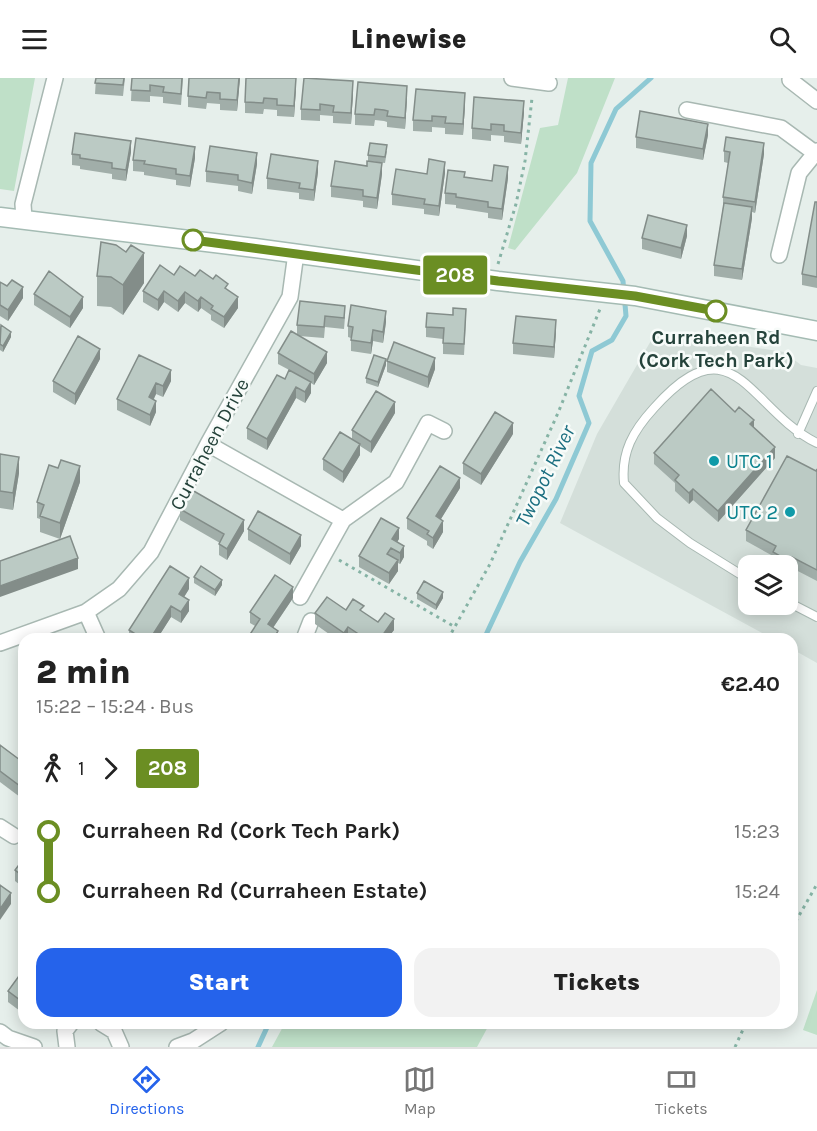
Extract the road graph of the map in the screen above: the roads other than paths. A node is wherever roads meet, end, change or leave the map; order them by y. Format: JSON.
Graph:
{"nodes":[{"id":1,"x":55,"y":78,"type":"edge"},
{"id":2,"x":512,"y":78,"type":"edge"},
{"id":3,"x":791,"y":79,"type":"edge"},
{"id":4,"x":549,"y":83,"type":"dead end"},
{"id":5,"x":817,"y":101,"type":"edge"},
{"id":6,"x":687,"y":110,"type":"dead end"},
{"id":7,"x":816,"y":152,"type":"edge"},
{"id":8,"x":0,"y":217,"type":"edge"},
{"id":9,"x":24,"y":219,"type":"junction"},
{"id":10,"x":296,"y":253,"type":"junction"},
{"id":11,"x":779,"y":255,"type":"dead end"},
{"id":12,"x":817,"y":331,"type":"edge"},
{"id":13,"x":817,"y":391,"type":"edge"},
{"id":14,"x":444,"y":430,"type":"dead end"},
{"id":15,"x":798,"y":434,"type":"junction"},
{"id":16,"x":817,"y":443,"type":"edge"},
{"id":17,"x":208,"y":444,"type":"junction"},
{"id":18,"x":343,"y":520,"type":"junction"},
{"id":19,"x":738,"y":573,"type":"edge"},
{"id":20,"x":300,"y":597,"type":"dead end"},
{"id":21,"x":798,"y":607,"type":"edge"},
{"id":22,"x":86,"y":612,"type":"junction"},
{"id":23,"x":817,"y":617,"type":"edge"},
{"id":24,"x":311,"y":621,"type":"dead end"},
{"id":25,"x":26,"y":633,"type":"edge"},
{"id":26,"x":95,"y":633,"type":"edge"},
{"id":27,"x":306,"y":633,"type":"edge"},
{"id":28,"x":18,"y":636,"type":"edge"},
{"id":29,"x":0,"y":642,"type":"edge"},
{"id":30,"x":66,"y":1029,"type":"edge"},
{"id":31,"x":111,"y":1029,"type":"edge"},
{"id":32,"x":212,"y":1029,"type":"edge"},
{"id":33,"x":0,"y":1032,"type":"edge"},
{"id":34,"x":34,"y":1047,"type":"edge"},
{"id":35,"x":68,"y":1047,"type":"edge"},
{"id":36,"x":121,"y":1047,"type":"edge"},
{"id":37,"x":177,"y":1047,"type":"edge"}],
"edges":[{"from":1,"to":9,"type":"street"},
{"from":2,"to":4,"type":"street"},
{"from":3,"to":5,"type":"street"},
{"from":6,"to":7,"type":"street"},
{"from":7,"to":11,"type":"street"},
{"from":8,"to":9,"type":"street"},
{"from":9,"to":10,"type":"street"},
{"from":10,"to":12,"type":"street"},
{"from":10,"to":17,"type":"street","name":"Curraheen Drive"},
{"from":13,"to":15,"type":"lane"},
{"from":14,"to":18,"type":"street"},
{"from":15,"to":16,"type":"lane"},
{"from":15,"to":19,"type":"lane"},
{"from":17,"to":18,"type":"street"},
{"from":17,"to":22,"type":"street","name":"Curraheen Drive"},
{"from":18,"to":20,"type":"street"},
{"from":21,"to":23,"type":"lane"},
{"from":22,"to":25,"type":"street","name":"Curraheen Drive"},
{"from":22,"to":26,"type":"street"},
{"from":24,"to":27,"type":"street"},
{"from":28,"to":29,"type":"street","name":"Curraheen Drive"},
{"from":30,"to":35,"type":"street"},
{"from":31,"to":36,"type":"street"},
{"from":32,"to":37,"type":"street"},
{"from":33,"to":34,"type":"street"}]}
